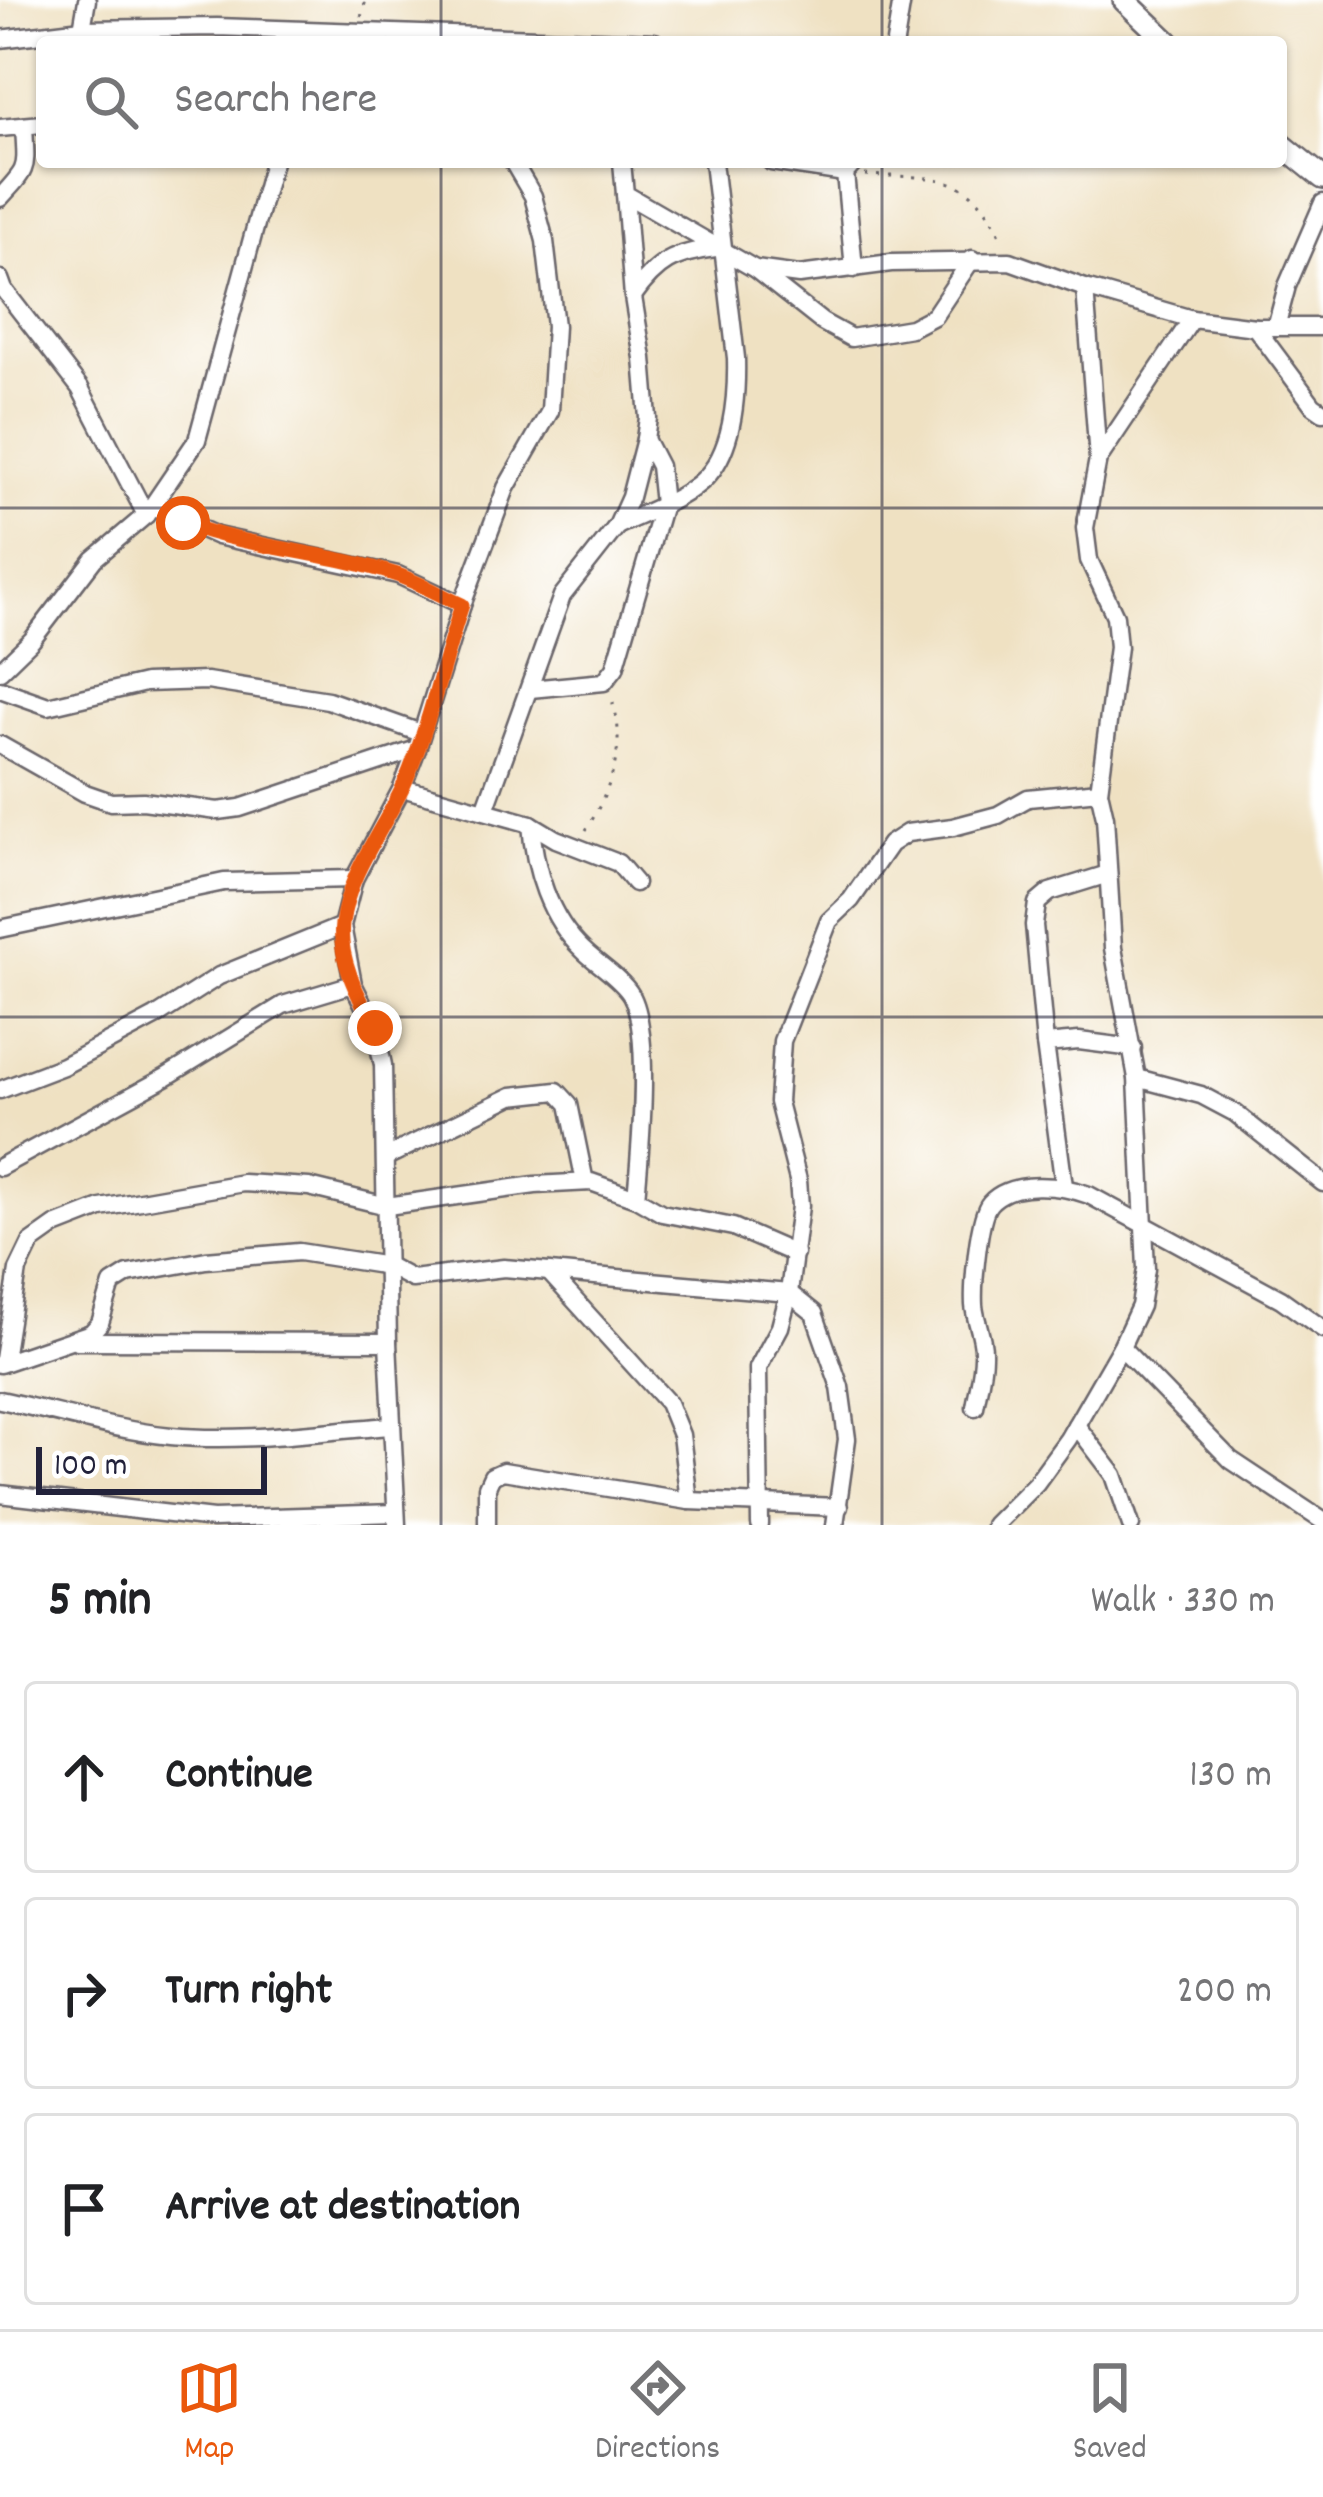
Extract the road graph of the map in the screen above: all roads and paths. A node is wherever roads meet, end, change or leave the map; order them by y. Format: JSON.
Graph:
{"nodes":[{"id":1,"x":87,"y":0,"type":"edge"},
{"id":2,"x":902,"y":0,"type":"edge"},
{"id":3,"x":1124,"y":0,"type":"edge"},
{"id":4,"x":82,"y":29,"type":"junction"},
{"id":5,"x":219,"y":34,"type":"edge"},
{"id":6,"x":120,"y":35,"type":"edge"},
{"id":7,"x":328,"y":36,"type":"edge"},
{"id":8,"x":897,"y":36,"type":"edge"},
{"id":9,"x":1162,"y":36,"type":"edge"},
{"id":10,"x":0,"y":40,"type":"edge"},
{"id":11,"x":33,"y":125,"type":"edge"},
{"id":12,"x":0,"y":128,"type":"edge"},
{"id":13,"x":1287,"y":149,"type":"edge"},
{"id":14,"x":271,"y":168,"type":"edge"},
{"id":15,"x":517,"y":168,"type":"edge"},
{"id":16,"x":623,"y":168,"type":"edge"},
{"id":17,"x":714,"y":168,"type":"edge"},
{"id":18,"x":850,"y":168,"type":"edge"},
{"id":19,"x":1323,"y":178,"type":"edge"},
{"id":20,"x":625,"y":194,"type":"junction"},
{"id":21,"x":0,"y":198,"type":"edge"},
{"id":22,"x":1323,"y":203,"type":"edge"},
{"id":23,"x":722,"y":252,"type":"junction"},
{"id":24,"x":972,"y":259,"type":"junction"},
{"id":25,"x":1010,"y":261,"type":"junction"},
{"id":26,"x":854,"y":268,"type":"junction"},
{"id":27,"x":755,"y":269,"type":"junction"},
{"id":28,"x":0,"y":279,"type":"edge"},
{"id":29,"x":1085,"y":288,"type":"junction"},
{"id":30,"x":633,"y":297,"type":"junction"},
{"id":31,"x":1192,"y":319,"type":"junction"},
{"id":32,"x":1255,"y":327,"type":"junction"},
{"id":33,"x":1276,"y":327,"type":"junction"},
{"id":34,"x":1323,"y":327,"type":"edge"},
{"id":35,"x":1323,"y":412,"type":"edge"},
{"id":36,"x":645,"y":440,"type":"junction"},
{"id":37,"x":1098,"y":459,"type":"junction"},
{"id":38,"x":662,"y":504,"type":"junction"},
{"id":39,"x":149,"y":511,"type":"junction"},
{"id":40,"x":616,"y":526,"type":"junction"},
{"id":41,"x":462,"y":605,"type":"junction"},
{"id":42,"x":0,"y":671,"type":"edge"},
{"id":43,"x":604,"y":682,"type":"junction"},
{"id":44,"x":0,"y":688,"type":"edge"},
{"id":45,"x":530,"y":688,"type":"junction"},
{"id":46,"x":419,"y":741,"type":"junction"},
{"id":47,"x":0,"y":745,"type":"edge"},
{"id":48,"x":402,"y":788,"type":"junction"},
{"id":49,"x":1100,"y":791,"type":"junction"},
{"id":50,"x":485,"y":810,"type":"junction"},
{"id":51,"x":531,"y":824,"type":"junction"},
{"id":52,"x":576,"y":847,"type":"junction"},
{"id":53,"x":1108,"y":874,"type":"junction"},
{"id":54,"x":354,"y":878,"type":"junction"},
{"id":55,"x":635,"y":883,"type":"dead end"},
{"id":56,"x":342,"y":926,"type":"junction"},
{"id":57,"x":0,"y":929,"type":"edge"},
{"id":58,"x":353,"y":984,"type":"junction"},
{"id":59,"x":1045,"y":1044,"type":"junction"},
{"id":60,"x":1132,"y":1048,"type":"junction"},
{"id":61,"x":1137,"y":1078,"type":"junction"},
{"id":62,"x":0,"y":1090,"type":"edge"},
{"id":63,"x":386,"y":1157,"type":"junction"},
{"id":64,"x":0,"y":1167,"type":"edge"},
{"id":65,"x":585,"y":1182,"type":"junction"},
{"id":66,"x":1323,"y":1183,"type":"edge"},
{"id":67,"x":1064,"y":1186,"type":"junction"},
{"id":68,"x":636,"y":1198,"type":"junction"},
{"id":69,"x":387,"y":1206,"type":"junction"},
{"id":70,"x":1146,"y":1225,"type":"junction"},
{"id":71,"x":795,"y":1254,"type":"junction"},
{"id":72,"x":388,"y":1266,"type":"junction"},
{"id":73,"x":549,"y":1272,"type":"junction"},
{"id":74,"x":789,"y":1293,"type":"junction"},
{"id":75,"x":1323,"y":1329,"type":"edge"},
{"id":76,"x":76,"y":1341,"type":"junction"},
{"id":77,"x":388,"y":1342,"type":"junction"},
{"id":78,"x":1121,"y":1347,"type":"junction"},
{"id":79,"x":2,"y":1361,"type":"edge"},
{"id":80,"x":0,"y":1400,"type":"edge"},
{"id":81,"x":975,"y":1407,"type":"dead end"},
{"id":82,"x":1076,"y":1425,"type":"junction"},
{"id":83,"x":392,"y":1426,"type":"junction"},
{"id":84,"x":0,"y":1494,"type":"edge"},
{"id":85,"x":689,"y":1502,"type":"junction"},
{"id":86,"x":759,"y":1505,"type":"junction"},
{"id":87,"x":837,"y":1516,"type":"edge"},
{"id":88,"x":396,"y":1519,"type":"edge"},
{"id":89,"x":1323,"y":1521,"type":"edge"},
{"id":90,"x":488,"y":1525,"type":"edge"},
{"id":91,"x":760,"y":1525,"type":"edge"},
{"id":92,"x":994,"y":1525,"type":"edge"},
{"id":93,"x":1131,"y":1525,"type":"edge"}],
"edges":[{"from":1,"to":4,"type":"street"},
{"from":2,"to":8,"type":"street"},
{"from":3,"to":9,"type":"street"},
{"from":4,"to":6,"type":"street"},
{"from":4,"to":10,"type":"street"},
{"from":5,"to":6,"type":"street"},
{"from":5,"to":7,"type":"street"},
{"from":11,"to":12,"type":"street"},
{"from":11,"to":21,"type":"street"},
{"from":13,"to":19,"type":"street"},
{"from":14,"to":39,"type":"street"},
{"from":15,"to":41,"type":"street"},
{"from":16,"to":20,"type":"street"},
{"from":17,"to":23,"type":"street"},
{"from":18,"to":25,"type":"path"},
{"from":18,"to":26,"type":"street"},
{"from":20,"to":23,"type":"street"},
{"from":20,"to":30,"type":"street"},
{"from":22,"to":33,"type":"street"},
{"from":23,"to":27,"type":"street"},
{"from":23,"to":30,"type":"street"},
{"from":23,"to":38,"type":"street"},
{"from":24,"to":25,"type":"street"},
{"from":24,"to":26,"type":"street"},
{"from":24,"to":27,"type":"street"},
{"from":25,"to":29,"type":"street"},
{"from":26,"to":27,"type":"street"},
{"from":28,"to":39,"type":"street"},
{"from":29,"to":31,"type":"street"},
{"from":29,"to":37,"type":"street"},
{"from":30,"to":36,"type":"street"},
{"from":31,"to":32,"type":"street"},
{"from":31,"to":37,"type":"street"},
{"from":32,"to":33,"type":"street"},
{"from":32,"to":35,"type":"street"},
{"from":33,"to":34,"type":"street"},
{"from":36,"to":38,"type":"street"},
{"from":36,"to":40,"type":"street"},
{"from":37,"to":49,"type":"street"},
{"from":38,"to":40,"type":"street"},
{"from":38,"to":43,"type":"street"},
{"from":39,"to":41,"type":"street"},
{"from":39,"to":42,"type":"street"},
{"from":40,"to":45,"type":"street"},
{"from":41,"to":46,"type":"street"},
{"from":43,"to":45,"type":"street"},
{"from":43,"to":52,"type":"path"},
{"from":44,"to":46,"type":"street"},
{"from":45,"to":50,"type":"street"},
{"from":46,"to":47,"type":"street"},
{"from":46,"to":48,"type":"street"},
{"from":48,"to":50,"type":"street"},
{"from":48,"to":54,"type":"street"},
{"from":49,"to":53,"type":"street"},
{"from":49,"to":71,"type":"street"},
{"from":50,"to":51,"type":"street"},
{"from":51,"to":52,"type":"street"},
{"from":51,"to":68,"type":"street"},
{"from":52,"to":55,"type":"street"},
{"from":53,"to":59,"type":"street"},
{"from":53,"to":60,"type":"street"},
{"from":54,"to":56,"type":"street"},
{"from":54,"to":57,"type":"street"},
{"from":56,"to":58,"type":"street"},
{"from":56,"to":62,"type":"street"},
{"from":58,"to":63,"type":"street"},
{"from":58,"to":64,"type":"street"},
{"from":59,"to":60,"type":"street"},
{"from":59,"to":67,"type":"street"},
{"from":60,"to":61,"type":"street"},
{"from":61,"to":66,"type":"street"},
{"from":61,"to":70,"type":"street"},
{"from":63,"to":65,"type":"street"},
{"from":63,"to":69,"type":"street"},
{"from":65,"to":68,"type":"street"},
{"from":65,"to":69,"type":"street"},
{"from":67,"to":70,"type":"street"},
{"from":67,"to":81,"type":"street"},
{"from":68,"to":71,"type":"street"},
{"from":69,"to":72,"type":"street"},
{"from":69,"to":79,"type":"street"},
{"from":70,"to":75,"type":"street"},
{"from":70,"to":78,"type":"street"},
{"from":71,"to":74,"type":"street"},
{"from":72,"to":73,"type":"street"},
{"from":72,"to":76,"type":"street"},
{"from":72,"to":77,"type":"street"},
{"from":73,"to":74,"type":"street"},
{"from":73,"to":85,"type":"street"},
{"from":74,"to":86,"type":"street"},
{"from":74,"to":87,"type":"street"},
{"from":76,"to":77,"type":"street"},
{"from":76,"to":79,"type":"street"},
{"from":77,"to":83,"type":"street"},
{"from":78,"to":82,"type":"street"},
{"from":78,"to":89,"type":"street"},
{"from":80,"to":83,"type":"street"},
{"from":82,"to":92,"type":"street"},
{"from":82,"to":93,"type":"street"},
{"from":83,"to":88,"type":"street"},
{"from":84,"to":88,"type":"street"},
{"from":85,"to":86,"type":"street"},
{"from":85,"to":90,"type":"street"},
{"from":86,"to":87,"type":"street"},
{"from":86,"to":91,"type":"street"}]}
